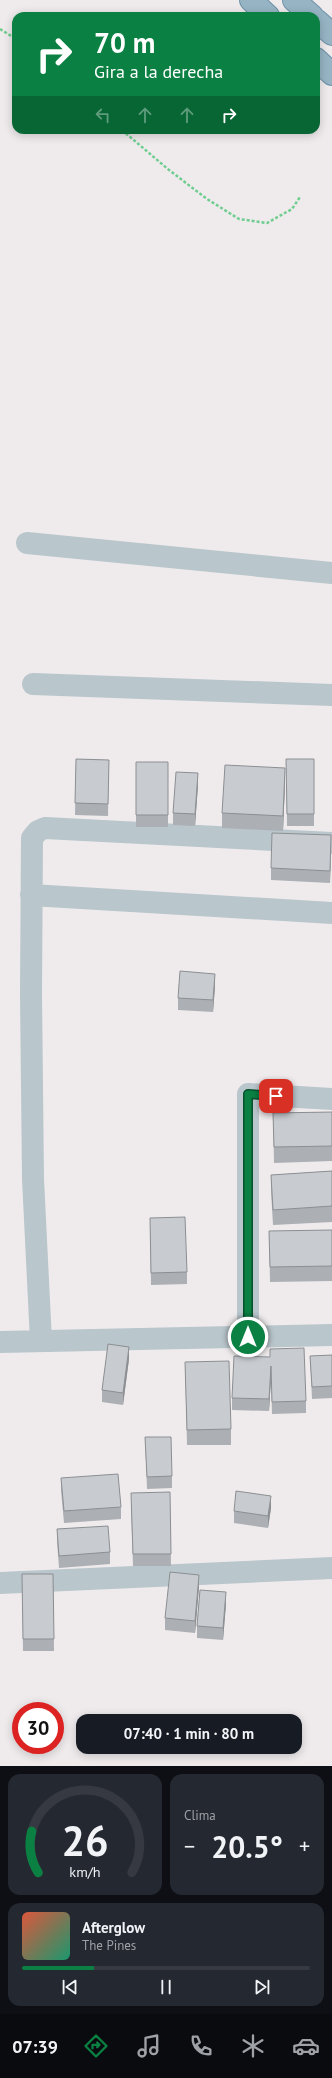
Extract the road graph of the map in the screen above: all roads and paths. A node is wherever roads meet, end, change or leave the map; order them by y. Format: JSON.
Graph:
{"nodes":[{"id":1,"x":251,"y":0,"type":"edge"},
{"id":2,"x":294,"y":0,"type":"edge"},
{"id":3,"x":264,"y":12,"type":"edge"},
{"id":4,"x":308,"y":12,"type":"edge"},
{"id":5,"x":320,"y":24,"type":"edge"},
{"id":6,"x":0,"y":28,"type":"edge"},
{"id":7,"x":332,"y":34,"type":"edge"},
{"id":8,"x":12,"y":37,"type":"edge"},
{"id":9,"x":320,"y":63,"type":"edge"},
{"id":10,"x":332,"y":74,"type":"edge"},
{"id":11,"x":127,"y":134,"type":"edge"},
{"id":12,"x":300,"y":197,"type":"dead end"},
{"id":13,"x":27,"y":543,"type":"dead end"},
{"id":14,"x":332,"y":573,"type":"edge"},
{"id":15,"x":33,"y":684,"type":"dead end"},
{"id":16,"x":332,"y":695,"type":"edge"},
{"id":17,"x":332,"y":844,"type":"edge"},
{"id":18,"x":32,"y":895,"type":"junction"},
{"id":19,"x":332,"y":913,"type":"edge"},
{"id":20,"x":332,"y":1099,"type":"edge"},
{"id":21,"x":332,"y":1335,"type":"edge"},
{"id":22,"x":248,"y":1337,"type":"junction"},
{"id":23,"x":41,"y":1341,"type":"junction"},
{"id":24,"x":0,"y":1342,"type":"edge"},
{"id":25,"x":332,"y":1568,"type":"edge"},
{"id":26,"x":0,"y":1583,"type":"edge"}],
"edges":[{"from":1,"to":3,"type":"highway"},
{"from":2,"to":4,"type":"highway"},
{"from":5,"to":7,"type":"highway"},
{"from":6,"to":8,"type":"path"},
{"from":9,"to":10,"type":"highway"},
{"from":11,"to":12,"type":"path"},
{"from":13,"to":14,"type":"street"},
{"from":15,"to":16,"type":"street"},
{"from":17,"to":18,"type":"street"},
{"from":18,"to":19,"type":"street"},
{"from":18,"to":23,"type":"street"},
{"from":20,"to":22,"type":"street"},
{"from":21,"to":22,"type":"street"},
{"from":22,"to":23,"type":"street"},
{"from":23,"to":24,"type":"street"},
{"from":25,"to":26,"type":"street"}]}
